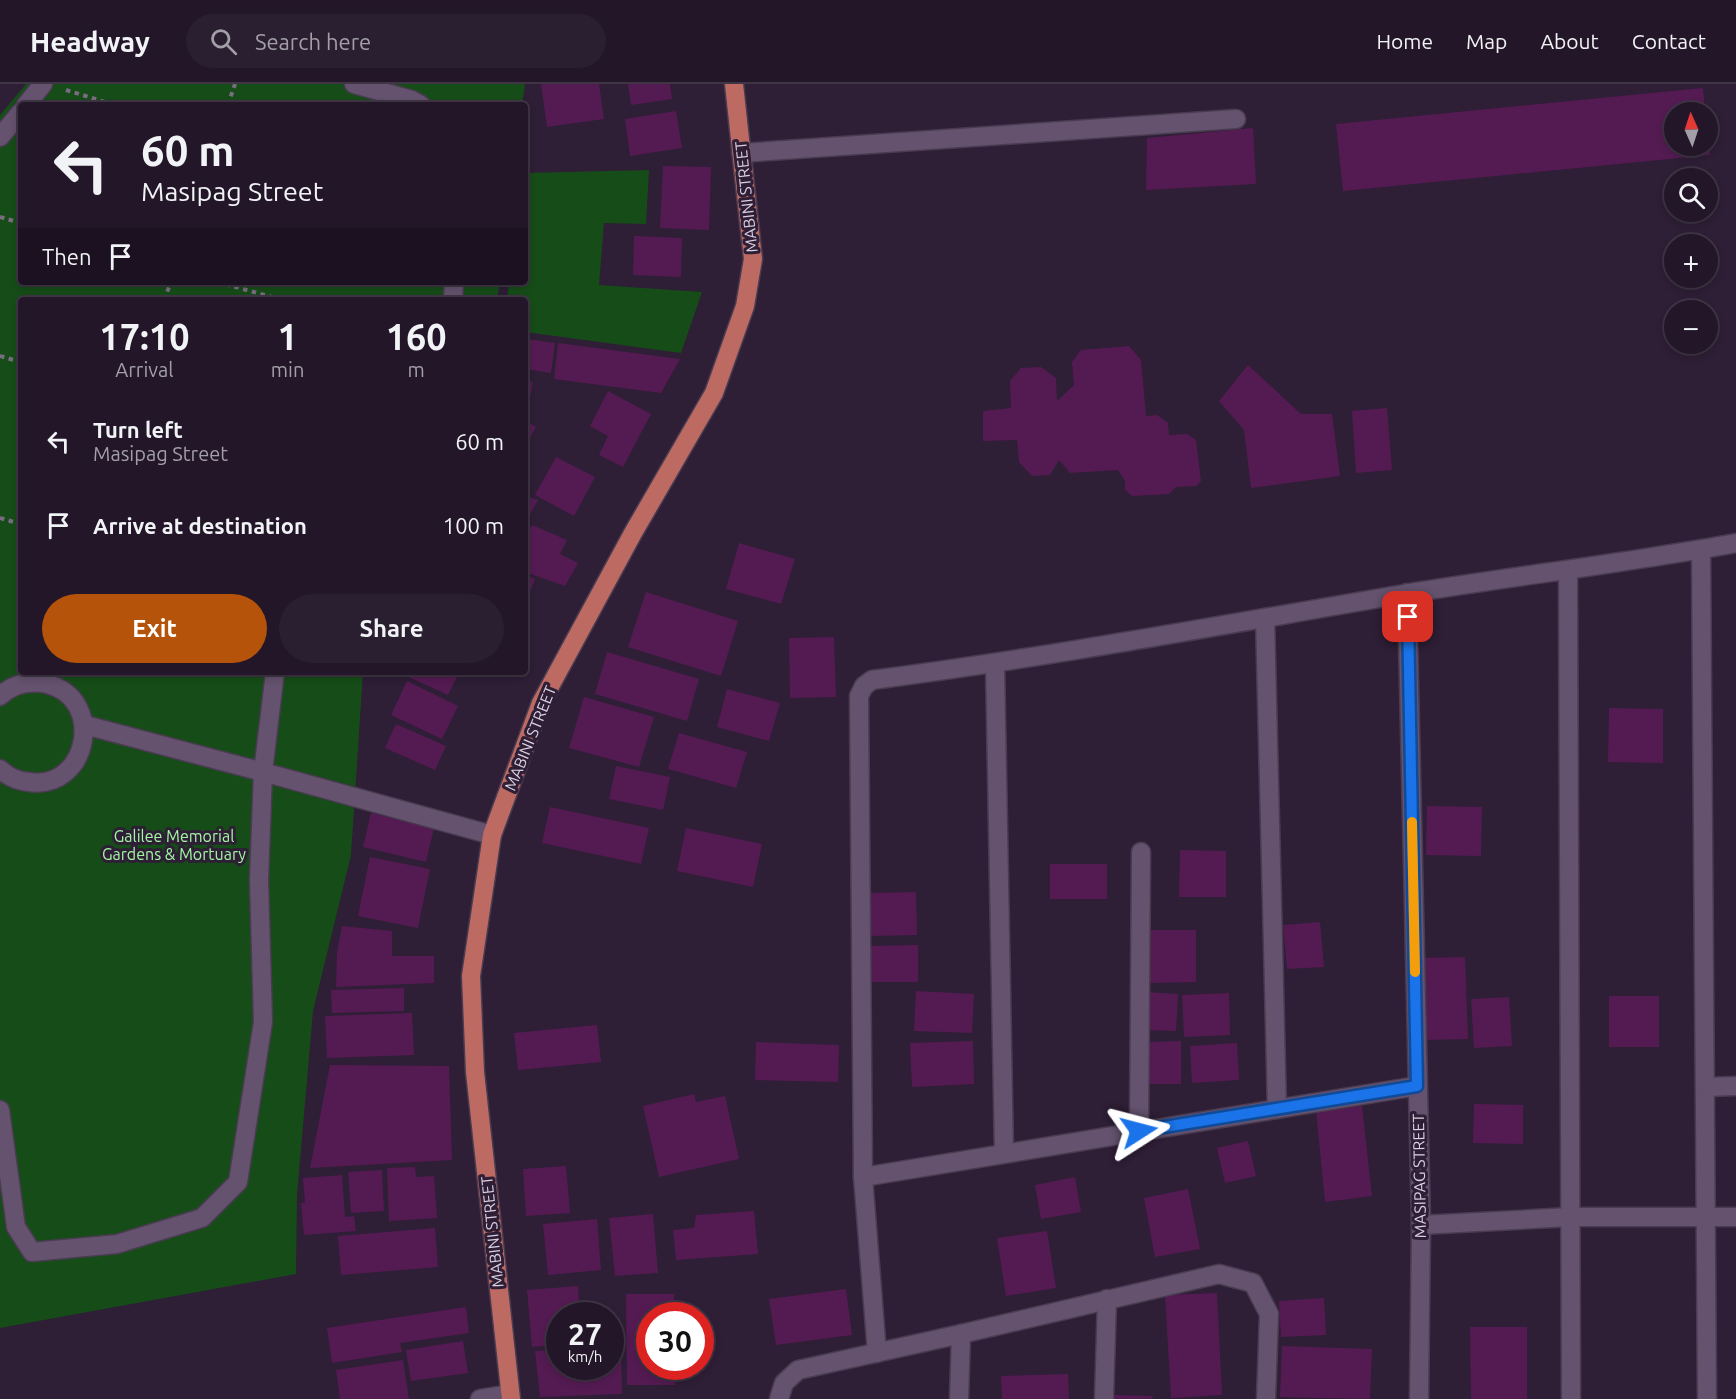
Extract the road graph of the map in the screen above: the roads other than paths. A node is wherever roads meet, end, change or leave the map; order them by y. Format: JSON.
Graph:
{"nodes":[{"id":1,"x":354,"y":84,"type":"edge"},
{"id":2,"x":734,"y":84,"type":"edge"},
{"id":3,"x":49,"y":86,"type":"edge"},
{"id":4,"x":30,"y":102,"type":"edge"},
{"id":5,"x":417,"y":102,"type":"edge"},
{"id":6,"x":18,"y":116,"type":"edge"},
{"id":7,"x":1236,"y":119,"type":"dead end"},
{"id":8,"x":0,"y":137,"type":"edge"},
{"id":9,"x":741,"y":153,"type":"junction"},
{"id":10,"x":1736,"y":543,"type":"edge"},
{"id":11,"x":1701,"y":550,"type":"junction"},
{"id":12,"x":1568,"y":571,"type":"junction"},
{"id":13,"x":1407,"y":593,"type":"junction"},
{"id":14,"x":1265,"y":618,"type":"junction"},
{"id":15,"x":995,"y":664,"type":"junction"},
{"id":16,"x":275,"y":675,"type":"edge"},
{"id":17,"x":0,"y":696,"type":"edge"},
{"id":18,"x":85,"y":725,"type":"junction"},
{"id":19,"x":263,"y":772,"type":"junction"},
{"id":20,"x":2,"y":777,"type":"edge"},
{"id":21,"x":492,"y":835,"type":"junction"},
{"id":22,"x":1141,"y":852,"type":"dead end"},
{"id":23,"x":1417,"y":1086,"type":"junction"},
{"id":24,"x":1736,"y":1086,"type":"edge"},
{"id":25,"x":1705,"y":1087,"type":"junction"},
{"id":26,"x":1277,"y":1108,"type":"junction"},
{"id":27,"x":0,"y":1110,"type":"edge"},
{"id":28,"x":1139,"y":1131,"type":"junction"},
{"id":29,"x":1004,"y":1153,"type":"junction"},
{"id":30,"x":863,"y":1177,"type":"junction"},
{"id":31,"x":1571,"y":1217,"type":"junction"},
{"id":32,"x":1707,"y":1217,"type":"junction"},
{"id":33,"x":1736,"y":1217,"type":"edge"},
{"id":34,"x":1421,"y":1225,"type":"junction"},
{"id":35,"x":1107,"y":1299,"type":"junction"},
{"id":36,"x":961,"y":1334,"type":"junction"},
{"id":37,"x":877,"y":1353,"type":"junction"},
{"id":38,"x":510,"y":1396,"type":"edge"},
{"id":39,"x":480,"y":1399,"type":"edge"},
{"id":40,"x":779,"y":1399,"type":"edge"},
{"id":41,"x":959,"y":1399,"type":"edge"},
{"id":42,"x":1104,"y":1399,"type":"edge"},
{"id":43,"x":1266,"y":1399,"type":"edge"},
{"id":44,"x":1419,"y":1399,"type":"edge"},
{"id":45,"x":1571,"y":1399,"type":"edge"},
{"id":46,"x":1707,"y":1399,"type":"edge"}],
"edges":[{"from":1,"to":5,"type":"street"},
{"from":2,"to":9,"type":"main road","name":"MABINI STREET"},
{"from":3,"to":4,"type":"street"},
{"from":6,"to":8,"type":"street"},
{"from":7,"to":9,"type":"street"},
{"from":9,"to":21,"type":"main road","name":"MABINI STREET"},
{"from":10,"to":11,"type":"street"},
{"from":11,"to":12,"type":"street"},
{"from":11,"to":25,"type":"street"},
{"from":12,"to":13,"type":"street"},
{"from":12,"to":31,"type":"street"},
{"from":13,"to":14,"type":"street"},
{"from":13,"to":23,"type":"street","name":"MASIPAG STREET"},
{"from":14,"to":15,"type":"street"},
{"from":14,"to":26,"type":"street"},
{"from":15,"to":29,"type":"street"},
{"from":15,"to":30,"type":"street"},
{"from":16,"to":19,"type":"street"},
{"from":17,"to":18,"type":"street"},
{"from":18,"to":19,"type":"street"},
{"from":18,"to":20,"type":"street"},
{"from":19,"to":21,"type":"street"},
{"from":19,"to":27,"type":"street"},
{"from":21,"to":38,"type":"main road","name":"MABINI STREET"},
{"from":22,"to":28,"type":"street"},
{"from":23,"to":26,"type":"street"},
{"from":23,"to":34,"type":"street","name":"MASIPAG STREET"},
{"from":24,"to":25,"type":"street"},
{"from":25,"to":32,"type":"street"},
{"from":26,"to":28,"type":"street"},
{"from":28,"to":29,"type":"street"},
{"from":29,"to":30,"type":"street"},
{"from":30,"to":37,"type":"street"},
{"from":31,"to":32,"type":"street"},
{"from":31,"to":34,"type":"street"},
{"from":31,"to":45,"type":"street"},
{"from":32,"to":33,"type":"street"},
{"from":32,"to":46,"type":"street"},
{"from":34,"to":44,"type":"street","name":"MASIPAG STREET"},
{"from":35,"to":36,"type":"street"},
{"from":35,"to":42,"type":"street"},
{"from":35,"to":43,"type":"street"},
{"from":36,"to":37,"type":"street"},
{"from":36,"to":41,"type":"street"},
{"from":37,"to":40,"type":"street"},
{"from":38,"to":39,"type":"street"}]}
